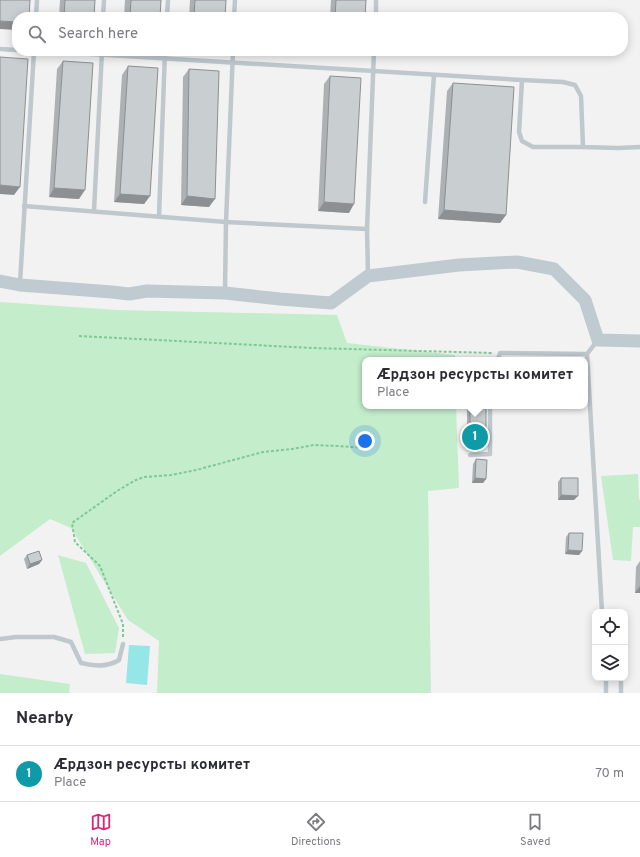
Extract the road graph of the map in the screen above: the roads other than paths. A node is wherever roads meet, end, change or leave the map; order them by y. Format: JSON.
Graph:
{"nodes":[{"id":1,"x":37,"y":0,"type":"edge"},
{"id":2,"x":104,"y":0,"type":"edge"},
{"id":3,"x":168,"y":0,"type":"edge"},
{"id":4,"x":235,"y":0,"type":"edge"},
{"id":5,"x":376,"y":0,"type":"edge"},
{"id":6,"x":36,"y":12,"type":"edge"},
{"id":7,"x":103,"y":12,"type":"edge"},
{"id":8,"x":167,"y":12,"type":"edge"},
{"id":9,"x":234,"y":12,"type":"edge"},
{"id":10,"x":376,"y":12,"type":"edge"},
{"id":11,"x":0,"y":49,"type":"edge"},
{"id":12,"x":12,"y":50,"type":"edge"},
{"id":13,"x":34,"y":56,"type":"edge"},
{"id":14,"x":101,"y":56,"type":"edge"},
{"id":15,"x":133,"y":56,"type":"edge"},
{"id":16,"x":232,"y":56,"type":"edge"},
{"id":17,"x":374,"y":56,"type":"edge"},
{"id":18,"x":165,"y":59,"type":"junction"},
{"id":19,"x":232,"y":63,"type":"junction"},
{"id":20,"x":373,"y":71,"type":"junction"},
{"id":21,"x":434,"y":75,"type":"junction"},
{"id":22,"x":522,"y":80,"type":"junction"},
{"id":23,"x":583,"y":147,"type":"junction"},
{"id":24,"x":640,"y":147,"type":"edge"},
{"id":25,"x":425,"y":202,"type":"dead end"},
{"id":26,"x":24,"y":206,"type":"junction"},
{"id":27,"x":94,"y":211,"type":"junction"},
{"id":28,"x":159,"y":216,"type":"junction"},
{"id":29,"x":226,"y":222,"type":"junction"},
{"id":30,"x":367,"y":230,"type":"junction"},
{"id":31,"x":368,"y":276,"type":"junction"},
{"id":32,"x":0,"y":281,"type":"edge"},
{"id":33,"x":20,"y":285,"type":"junction"},
{"id":34,"x":225,"y":293,"type":"junction"},
{"id":35,"x":598,"y":340,"type":"junction"},
{"id":36,"x":640,"y":341,"type":"edge"},
{"id":37,"x":587,"y":354,"type":"junction"},
{"id":38,"x":499,"y":357,"type":"edge"},
{"id":39,"x":587,"y":357,"type":"edge"},
{"id":40,"x":588,"y":371,"type":"edge"},
{"id":41,"x":490,"y":409,"type":"edge"},
{"id":42,"x":470,"y":455,"type":"dead end"},
{"id":43,"x":602,"y":609,"type":"edge"},
{"id":44,"x":0,"y":639,"type":"edge"},
{"id":45,"x":123,"y":644,"type":"road end"},
{"id":46,"x":606,"y":681,"type":"edge"},
{"id":47,"x":621,"y":681,"type":"edge"},
{"id":48,"x":606,"y":693,"type":"edge"},
{"id":49,"x":621,"y":693,"type":"edge"}],
"edges":[{"from":1,"to":6,"type":"lane"},
{"from":2,"to":7,"type":"lane"},
{"from":3,"to":8,"type":"lane"},
{"from":4,"to":9,"type":"lane"},
{"from":5,"to":10,"type":"lane"},
{"from":11,"to":12,"type":"lane"},
{"from":13,"to":26,"type":"lane"},
{"from":14,"to":27,"type":"lane"},
{"from":15,"to":18,"type":"lane"},
{"from":16,"to":19,"type":"lane"},
{"from":17,"to":20,"type":"lane"},
{"from":18,"to":19,"type":"lane"},
{"from":18,"to":28,"type":"lane"},
{"from":19,"to":20,"type":"lane"},
{"from":19,"to":29,"type":"lane"},
{"from":20,"to":21,"type":"lane"},
{"from":20,"to":30,"type":"lane"},
{"from":21,"to":22,"type":"lane"},
{"from":21,"to":25,"type":"lane"},
{"from":22,"to":23,"type":"lane"},
{"from":22,"to":23,"type":"lane"},
{"from":23,"to":24,"type":"lane"},
{"from":26,"to":27,"type":"lane"},
{"from":26,"to":33,"type":"lane"},
{"from":27,"to":28,"type":"lane"},
{"from":28,"to":29,"type":"lane"},
{"from":29,"to":30,"type":"lane"},
{"from":29,"to":34,"type":"lane"},
{"from":30,"to":31,"type":"lane"},
{"from":31,"to":34,"type":"street"},
{"from":31,"to":35,"type":"street"},
{"from":32,"to":33,"type":"street"},
{"from":33,"to":34,"type":"street"},
{"from":35,"to":36,"type":"street"},
{"from":35,"to":37,"type":"lane"},
{"from":37,"to":38,"type":"lane"},
{"from":37,"to":39,"type":"lane"},
{"from":40,"to":43,"type":"lane"},
{"from":41,"to":42,"type":"lane"},
{"from":44,"to":45,"type":"lane"},
{"from":46,"to":48,"type":"lane"},
{"from":47,"to":49,"type":"lane"}]}
